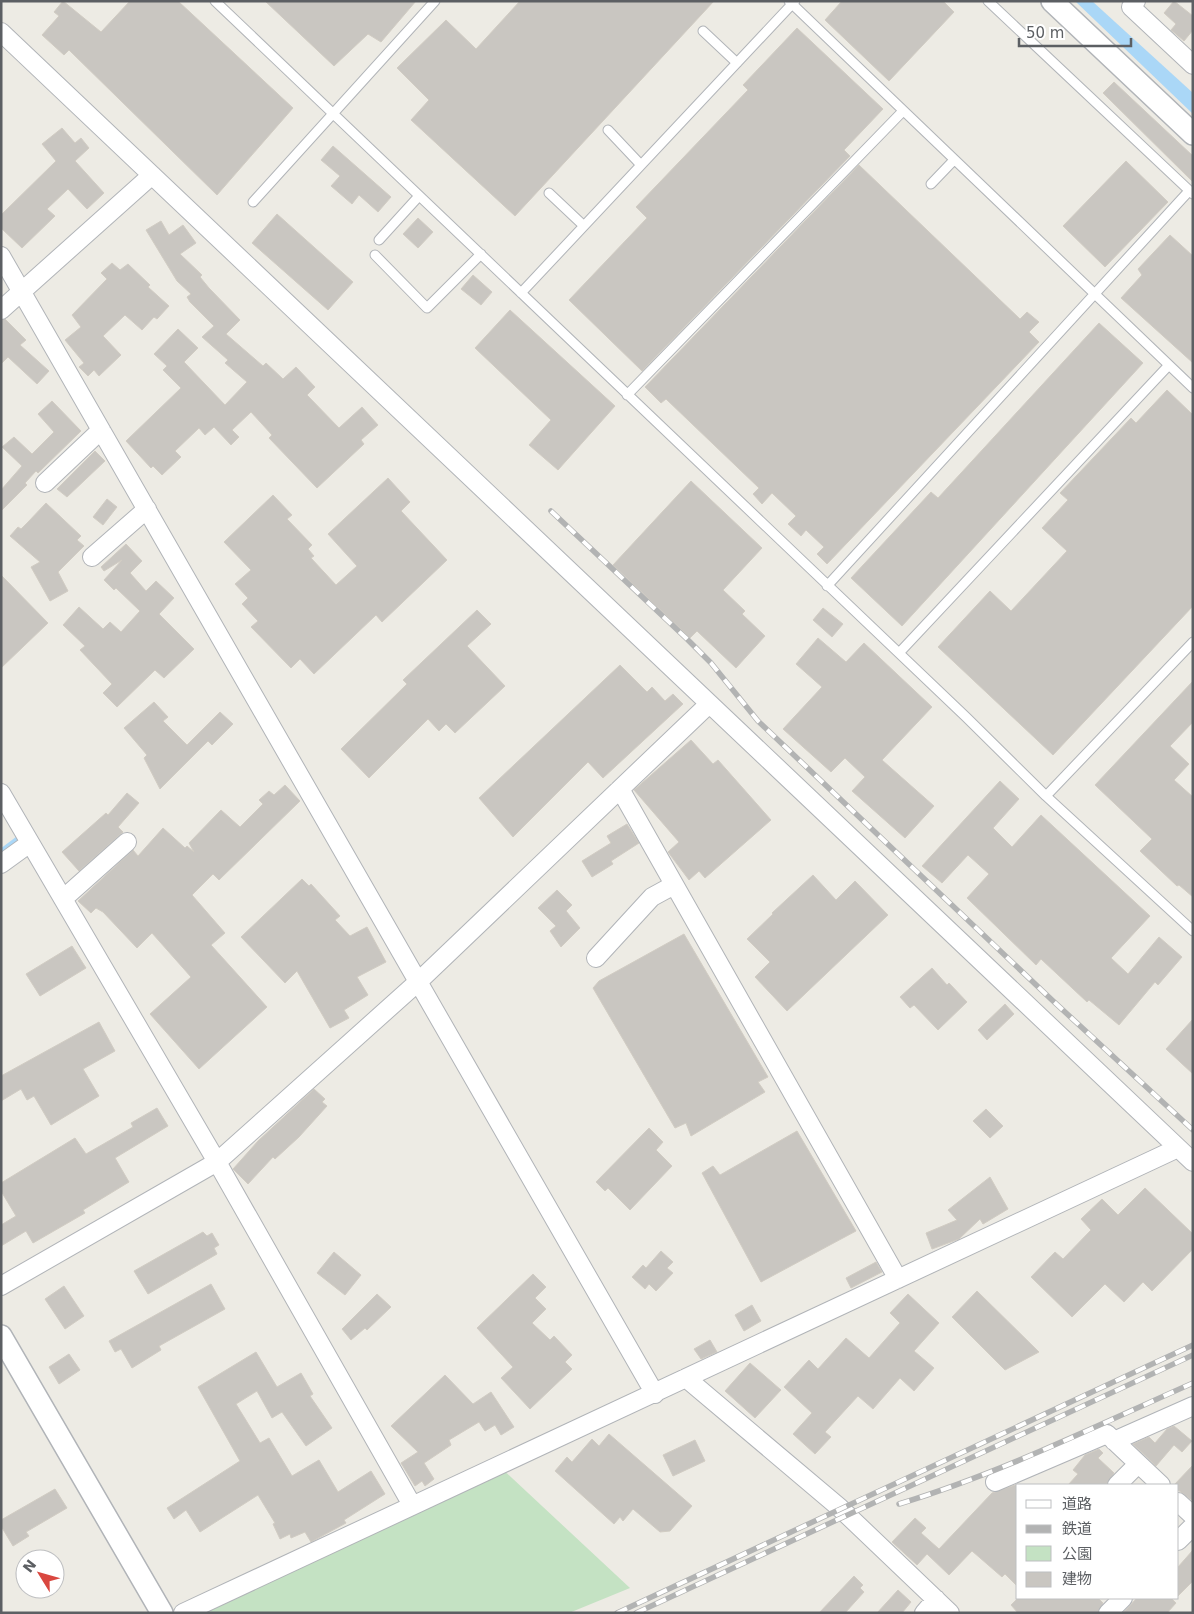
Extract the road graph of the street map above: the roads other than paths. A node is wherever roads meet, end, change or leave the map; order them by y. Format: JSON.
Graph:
{"nodes":[{"id":1,"x":215,"y":1,"type":"edge"},
{"id":2,"x":435,"y":1,"type":"edge"},
{"id":3,"x":988,"y":1,"type":"edge"},
{"id":4,"x":1052,"y":1,"type":"edge"},
{"id":5,"x":1136,"y":1,"type":"edge"},
{"id":6,"x":792,"y":2,"type":"edge"},
{"id":7,"x":703,"y":31,"type":"dead end"},
{"id":8,"x":1,"y":32,"type":"edge"},
{"id":9,"x":737,"y":63,"type":"junction"},
{"id":10,"x":1193,"y":65,"type":"edge"},
{"id":11,"x":903,"y":111,"type":"junction"},
{"id":12,"x":332,"y":113,"type":"junction"},
{"id":13,"x":608,"y":130,"type":"dead end"},
{"id":14,"x":1193,"y":134,"type":"edge"},
{"id":15,"x":954,"y":160,"type":"junction"},
{"id":16,"x":641,"y":165,"type":"junction"},
{"id":17,"x":152,"y":175,"type":"junction"},
{"id":18,"x":930,"y":184,"type":"dead end"},
{"id":19,"x":549,"y":193,"type":"dead end"},
{"id":20,"x":1191,"y":193,"type":"edge"},
{"id":21,"x":419,"y":196,"type":"junction"},
{"id":22,"x":253,"y":202,"type":"dead end"},
{"id":23,"x":584,"y":226,"type":"junction"},
{"id":24,"x":379,"y":240,"type":"dead end"},
{"id":25,"x":481,"y":254,"type":"junction"},
{"id":26,"x":375,"y":255,"type":"dead end"},
{"id":27,"x":1,"y":256,"type":"edge"},
{"id":28,"x":22,"y":292,"type":"junction"},
{"id":29,"x":521,"y":293,"type":"junction"},
{"id":30,"x":1094,"y":295,"type":"junction"},
{"id":31,"x":1,"y":310,"type":"edge"},
{"id":32,"x":1169,"y":365,"type":"junction"},
{"id":33,"x":1193,"y":388,"type":"edge"},
{"id":34,"x":627,"y":395,"type":"junction"},
{"id":35,"x":101,"y":430,"type":"junction"},
{"id":36,"x":45,"y":482,"type":"dead end"},
{"id":37,"x":147,"y":509,"type":"junction"},
{"id":38,"x":92,"y":557,"type":"dead end"},
{"id":39,"x":827,"y":586,"type":"junction"},
{"id":40,"x":1193,"y":642,"type":"edge"},
{"id":41,"x":899,"y":653,"type":"junction"},
{"id":42,"x":709,"y":704,"type":"junction"},
{"id":43,"x":620,"y":789,"type":"junction"},
{"id":44,"x":1,"y":793,"type":"edge"},
{"id":45,"x":1046,"y":796,"type":"junction"},
{"id":46,"x":127,"y":842,"type":"dead end"},
{"id":47,"x":30,"y":843,"type":"junction"},
{"id":48,"x":1,"y":864,"type":"edge"},
{"id":49,"x":674,"y":885,"type":"junction"},
{"id":50,"x":63,"y":899,"type":"junction"},
{"id":51,"x":1193,"y":931,"type":"edge"},
{"id":52,"x":596,"y":958,"type":"dead end"},
{"id":53,"x":419,"y":981,"type":"junction"},
{"id":54,"x":1178,"y":1148,"type":"junction"},
{"id":55,"x":217,"y":1162,"type":"junction"},
{"id":56,"x":1193,"y":1162,"type":"edge"},
{"id":57,"x":898,"y":1280,"type":"junction"},
{"id":58,"x":1,"y":1286,"type":"edge"},
{"id":59,"x":1,"y":1336,"type":"edge"},
{"id":60,"x":686,"y":1378,"type":"junction"},
{"id":61,"x":655,"y":1394,"type":"junction"},
{"id":62,"x":1193,"y":1406,"type":"edge"},
{"id":63,"x":1114,"y":1441,"type":"junction"},
{"id":64,"x":1138,"y":1464,"type":"junction"},
{"id":65,"x":995,"y":1482,"type":"dead end"},
{"id":66,"x":1118,"y":1484,"type":"edge"},
{"id":67,"x":1160,"y":1484,"type":"edge"},
{"id":68,"x":1179,"y":1503,"type":"edge"},
{"id":69,"x":412,"y":1505,"type":"junction"},
{"id":70,"x":1193,"y":1516,"type":"edge"},
{"id":71,"x":1193,"y":1526,"type":"edge"},
{"id":72,"x":1179,"y":1540,"type":"edge"},
{"id":73,"x":1122,"y":1599,"type":"edge"},
{"id":74,"x":936,"y":1600,"type":"junction"},
{"id":75,"x":162,"y":1613,"type":"edge"},
{"id":76,"x":183,"y":1613,"type":"edge"},
{"id":77,"x":924,"y":1613,"type":"edge"},
{"id":78,"x":950,"y":1613,"type":"edge"},
{"id":79,"x":1108,"y":1613,"type":"edge"}],
"edges":[{"from":1,"to":12,"type":"lane"},
{"from":2,"to":12,"type":"lane"},
{"from":3,"to":20,"type":"lane"},
{"from":4,"to":14,"type":"street"},
{"from":5,"to":10,"type":"street"},
{"from":6,"to":9,"type":"lane"},
{"from":6,"to":11,"type":"lane"},
{"from":7,"to":9,"type":"lane"},
{"from":8,"to":17,"type":"street"},
{"from":9,"to":16,"type":"lane"},
{"from":11,"to":15,"type":"lane"},
{"from":11,"to":34,"type":"lane"},
{"from":12,"to":21,"type":"lane"},
{"from":12,"to":22,"type":"lane"},
{"from":13,"to":16,"type":"lane"},
{"from":15,"to":18,"type":"lane"},
{"from":15,"to":30,"type":"lane"},
{"from":16,"to":23,"type":"lane"},
{"from":17,"to":28,"type":"street"},
{"from":17,"to":42,"type":"street"},
{"from":19,"to":23,"type":"lane"},
{"from":20,"to":30,"type":"lane"},
{"from":21,"to":24,"type":"lane"},
{"from":21,"to":25,"type":"lane"},
{"from":23,"to":29,"type":"lane"},
{"from":25,"to":26,"type":"lane"},
{"from":25,"to":29,"type":"lane"},
{"from":27,"to":28,"type":"street"},
{"from":28,"to":31,"type":"street"},
{"from":28,"to":35,"type":"street"},
{"from":29,"to":34,"type":"lane"},
{"from":30,"to":32,"type":"lane"},
{"from":30,"to":39,"type":"lane"},
{"from":32,"to":33,"type":"lane"},
{"from":32,"to":41,"type":"lane"},
{"from":34,"to":39,"type":"lane"},
{"from":35,"to":36,"type":"street"},
{"from":35,"to":37,"type":"street"},
{"from":37,"to":38,"type":"street"},
{"from":37,"to":53,"type":"street"},
{"from":39,"to":41,"type":"lane"},
{"from":40,"to":45,"type":"lane"},
{"from":41,"to":45,"type":"lane"},
{"from":42,"to":43,"type":"street"},
{"from":42,"to":54,"type":"street"},
{"from":43,"to":49,"type":"street"},
{"from":43,"to":53,"type":"street"},
{"from":44,"to":47,"type":"street"},
{"from":45,"to":51,"type":"lane"},
{"from":46,"to":50,"type":"street"},
{"from":47,"to":48,"type":"street"},
{"from":47,"to":50,"type":"street"},
{"from":49,"to":52,"type":"street"},
{"from":49,"to":57,"type":"street"},
{"from":50,"to":55,"type":"street"},
{"from":53,"to":55,"type":"street"},
{"from":53,"to":61,"type":"street"},
{"from":54,"to":56,"type":"street"},
{"from":54,"to":57,"type":"street"},
{"from":55,"to":58,"type":"street"},
{"from":55,"to":69,"type":"street"},
{"from":57,"to":60,"type":"street"},
{"from":59,"to":75,"type":"street"},
{"from":60,"to":61,"type":"street"},
{"from":60,"to":74,"type":"street"},
{"from":61,"to":69,"type":"street"},
{"from":62,"to":63,"type":"street"},
{"from":63,"to":64,"type":"street"},
{"from":63,"to":65,"type":"street"},
{"from":64,"to":66,"type":"street"},
{"from":64,"to":67,"type":"street"},
{"from":68,"to":70,"type":"street"},
{"from":69,"to":76,"type":"street"},
{"from":71,"to":72,"type":"street"},
{"from":73,"to":79,"type":"street"},
{"from":74,"to":77,"type":"street"},
{"from":74,"to":78,"type":"street"}]}
